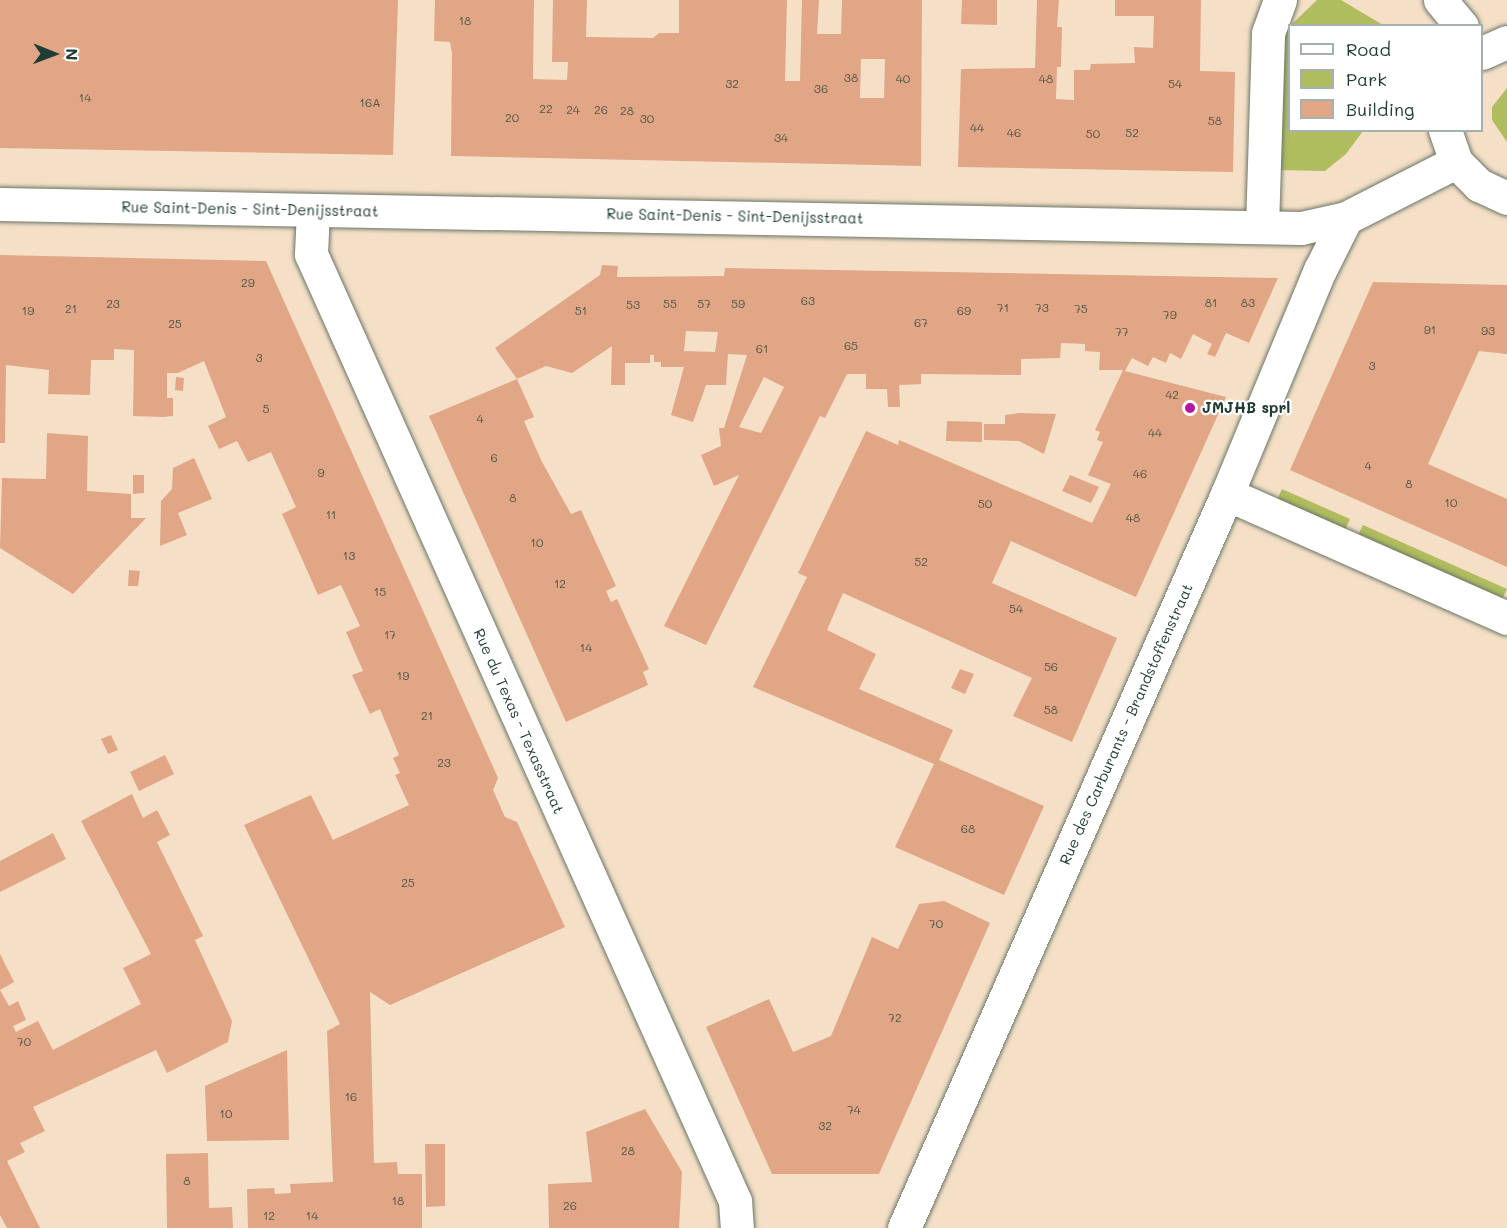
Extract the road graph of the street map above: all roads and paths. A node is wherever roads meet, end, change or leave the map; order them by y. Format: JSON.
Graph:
{"nodes":[{"id":1,"x":1280,"y":0,"type":"edge"},
{"id":2,"x":1440,"y":0,"type":"edge"},
{"id":3,"x":1460,"y":24,"type":"edge"},
{"id":4,"x":1446,"y":132,"type":"edge"},
{"id":5,"x":1456,"y":162,"type":"junction"},
{"id":6,"x":1507,"y":198,"type":"edge"},
{"id":7,"x":0,"y":204,"type":"edge"},
{"id":8,"x":313,"y":211,"type":"junction"},
{"id":9,"x":1346,"y":218,"type":"junction"},
{"id":10,"x":1262,"y":227,"type":"junction"},
{"id":11,"x":1227,"y":494,"type":"junction"},
{"id":12,"x":1507,"y":618,"type":"edge"},
{"id":13,"x":737,"y":1228,"type":"edge"},
{"id":14,"x":904,"y":1228,"type":"edge"}],
"edges":[{"from":1,"to":10,"type":"street"},
{"from":2,"to":3,"type":"street"},
{"from":4,"to":5,"type":"street"},
{"from":5,"to":6,"type":"street"},
{"from":5,"to":9,"type":"street","name":"Rue Saint-Denis - Sint-Denijsstraat"},
{"from":7,"to":8,"type":"street","name":"Rue Saint-Denis - Sint-Denijsstraat"},
{"from":8,"to":10,"type":"street","name":"Rue Saint-Denis - Sint-Denijsstraat"},
{"from":8,"to":13,"type":"street","name":"Rue du Texas - Texasstraat"},
{"from":9,"to":10,"type":"street","name":"Rue Saint-Denis - Sint-Denijsstraat"},
{"from":9,"to":11,"type":"street","name":"Rue des Carburants - Brandstoffenstraat"},
{"from":11,"to":12,"type":"street"},
{"from":11,"to":14,"type":"street","name":"Rue des Carburants - Brandstoffenstraat"}]}
